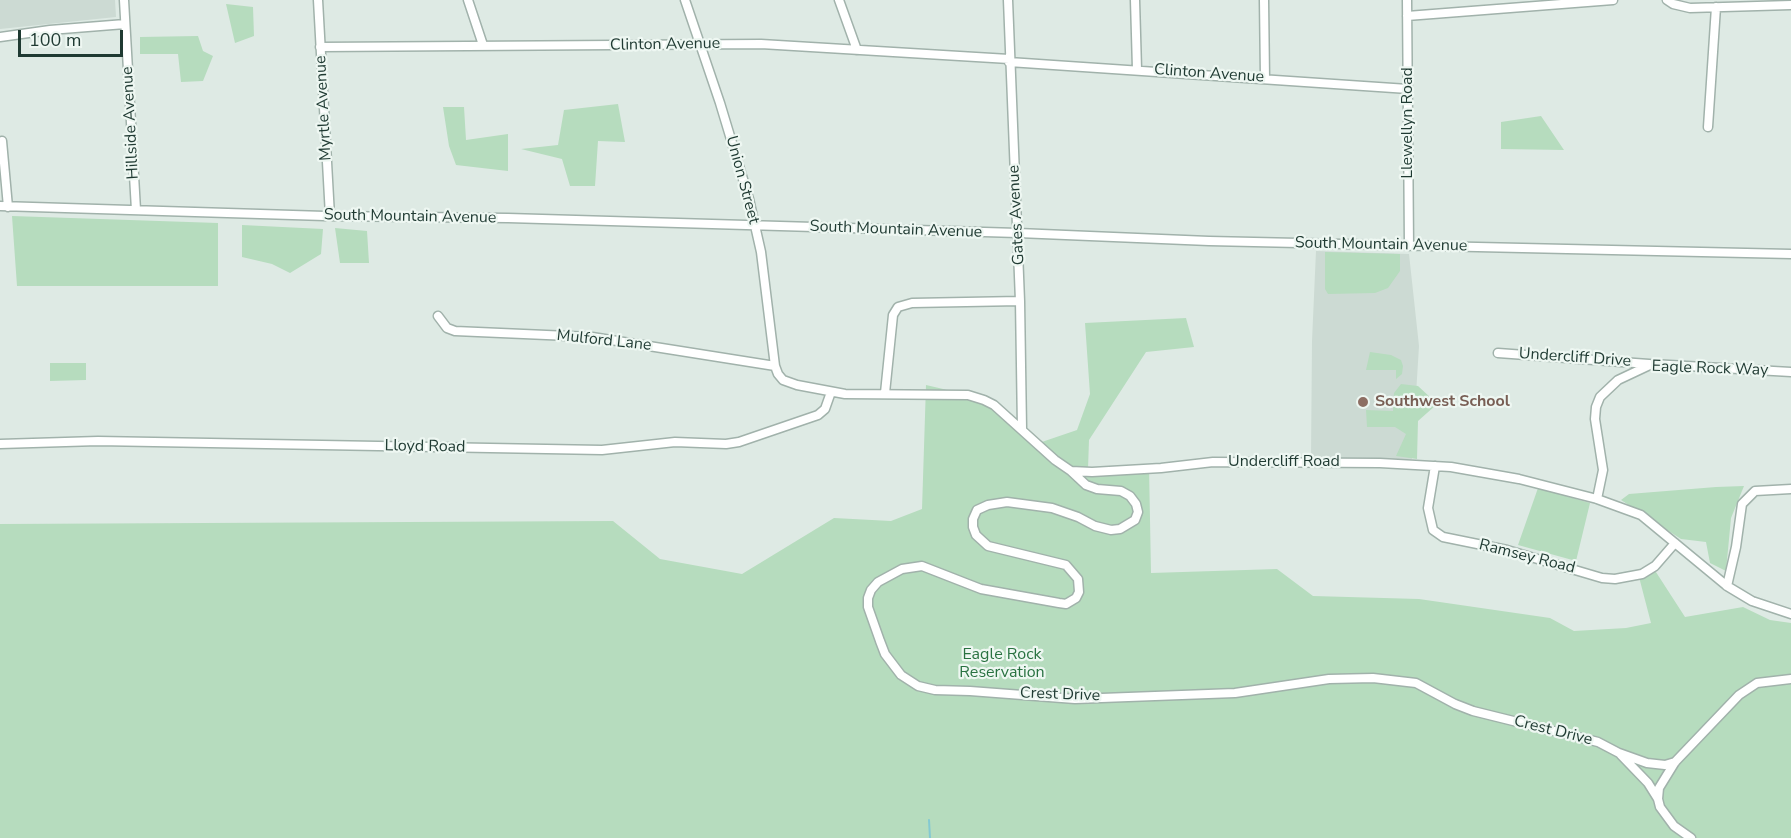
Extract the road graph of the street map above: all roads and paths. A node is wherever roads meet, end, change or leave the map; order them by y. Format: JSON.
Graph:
{"nodes":[{"id":1,"x":124,"y":0,"type":"edge"},
{"id":2,"x":318,"y":0,"type":"edge"},
{"id":3,"x":468,"y":0,"type":"edge"},
{"id":4,"x":685,"y":0,"type":"edge"},
{"id":5,"x":839,"y":0,"type":"edge"},
{"id":6,"x":1008,"y":0,"type":"edge"},
{"id":7,"x":1135,"y":0,"type":"edge"},
{"id":8,"x":1264,"y":0,"type":"edge"},
{"id":9,"x":1407,"y":0,"type":"edge"},
{"id":10,"x":1613,"y":0,"type":"edge"},
{"id":11,"x":1667,"y":0,"type":"edge"},
{"id":12,"x":1791,"y":5,"type":"edge"},
{"id":13,"x":1716,"y":7,"type":"junction"},
{"id":14,"x":1407,"y":16,"type":"junction"},
{"id":15,"x":125,"y":24,"type":"junction"},
{"id":16,"x":0,"y":37,"type":"edge"},
{"id":17,"x":701,"y":44,"type":"junction"},
{"id":18,"x":483,"y":45,"type":"junction"},
{"id":19,"x":320,"y":47,"type":"junction"},
{"id":20,"x":857,"y":50,"type":"junction"},
{"id":21,"x":1009,"y":61,"type":"junction"},
{"id":22,"x":1137,"y":69,"type":"junction"},
{"id":23,"x":1265,"y":78,"type":"junction"},
{"id":24,"x":1408,"y":88,"type":"junction"},
{"id":25,"x":1708,"y":127,"type":"dead end"},
{"id":26,"x":2,"y":141,"type":"dead end"},
{"id":27,"x":4,"y":206,"type":"edge"},
{"id":28,"x":136,"y":210,"type":"junction"},
{"id":29,"x":330,"y":216,"type":"junction"},
{"id":30,"x":755,"y":226,"type":"junction"},
{"id":31,"x":1018,"y":233,"type":"junction"},
{"id":32,"x":1409,"y":246,"type":"junction"},
{"id":33,"x":1791,"y":254,"type":"edge"},
{"id":34,"x":1020,"y":301,"type":"junction"},
{"id":35,"x":438,"y":316,"type":"dead end"},
{"id":36,"x":1498,"y":353,"type":"dead end"},
{"id":37,"x":1652,"y":364,"type":"junction"},
{"id":38,"x":775,"y":366,"type":"junction"},
{"id":39,"x":1791,"y":372,"type":"edge"},
{"id":40,"x":831,"y":392,"type":"junction"},
{"id":41,"x":885,"y":393,"type":"junction"},
{"id":42,"x":1022,"y":429,"type":"junction"},
{"id":43,"x":0,"y":444,"type":"edge"},
{"id":44,"x":1435,"y":466,"type":"junction"},
{"id":45,"x":1071,"y":471,"type":"junction"},
{"id":46,"x":1791,"y":489,"type":"edge"},
{"id":47,"x":1597,"y":499,"type":"junction"},
{"id":48,"x":1675,"y":543,"type":"junction"},
{"id":49,"x":1727,"y":586,"type":"junction"},
{"id":50,"x":1791,"y":614,"type":"edge"},
{"id":51,"x":1791,"y":679,"type":"edge"},
{"id":52,"x":1619,"y":753,"type":"junction"},
{"id":53,"x":1675,"y":762,"type":"junction"},
{"id":54,"x":1658,"y":799,"type":"junction"},
{"id":55,"x":1691,"y":838,"type":"edge"}],
"edges":[{"from":1,"to":15,"type":"street","name":"Hillside Avenue"},
{"from":2,"to":19,"type":"street","name":"Myrtle Avenue"},
{"from":3,"to":18,"type":"street"},
{"from":4,"to":17,"type":"street","name":"Union Street"},
{"from":5,"to":20,"type":"street"},
{"from":6,"to":21,"type":"street","name":"Gates Avenue"},
{"from":7,"to":22,"type":"street"},
{"from":8,"to":23,"type":"street"},
{"from":9,"to":14,"type":"street","name":"Llewellyn Road"},
{"from":10,"to":14,"type":"street"},
{"from":11,"to":13,"type":"street"},
{"from":12,"to":13,"type":"street"},
{"from":13,"to":25,"type":"street"},
{"from":14,"to":24,"type":"street","name":"Llewellyn Road"},
{"from":15,"to":16,"type":"street"},
{"from":15,"to":28,"type":"street","name":"Hillside Avenue"},
{"from":17,"to":18,"type":"street","name":"Clinton Avenue"},
{"from":17,"to":20,"type":"street","name":"Clinton Avenue"},
{"from":17,"to":30,"type":"street","name":"Union Street"},
{"from":18,"to":19,"type":"street","name":"Clinton Avenue"},
{"from":19,"to":29,"type":"street","name":"Myrtle Avenue"},
{"from":20,"to":21,"type":"street","name":"Clinton Avenue"},
{"from":21,"to":22,"type":"street","name":"Clinton Avenue"},
{"from":21,"to":31,"type":"street","name":"Gates Avenue"},
{"from":22,"to":23,"type":"street","name":"Clinton Avenue"},
{"from":23,"to":24,"type":"street","name":"Clinton Avenue"},
{"from":24,"to":32,"type":"street","name":"Llewellyn Road"},
{"from":26,"to":27,"type":"street"},
{"from":27,"to":28,"type":"street","name":"South Mountain Avenue"},
{"from":28,"to":29,"type":"street","name":"South Mountain Avenue"},
{"from":29,"to":30,"type":"street","name":"South Mountain Avenue"},
{"from":30,"to":31,"type":"street","name":"South Mountain Avenue"},
{"from":30,"to":38,"type":"street","name":"Union Street"},
{"from":31,"to":32,"type":"street","name":"South Mountain Avenue"},
{"from":31,"to":34,"type":"street","name":"Gates Avenue"},
{"from":32,"to":33,"type":"street","name":"South Mountain Avenue"},
{"from":34,"to":41,"type":"street"},
{"from":34,"to":42,"type":"street","name":"Gates Avenue"},
{"from":35,"to":38,"type":"street","name":"Mulford Lane"},
{"from":36,"to":37,"type":"street","name":"Undercliff Drive"},
{"from":37,"to":39,"type":"street","name":"Eagle Rock Way"},
{"from":37,"to":47,"type":"street","name":"Eagle Rock Way"},
{"from":38,"to":40,"type":"street"},
{"from":40,"to":41,"type":"street"},
{"from":40,"to":43,"type":"street","name":"Lloyd Road"},
{"from":41,"to":42,"type":"street"},
{"from":42,"to":45,"type":"street"},
{"from":44,"to":45,"type":"street","name":"Undercliff Road"},
{"from":44,"to":47,"type":"street","name":"Undercliff Road"},
{"from":44,"to":48,"type":"street","name":"Ramsey Road"},
{"from":45,"to":52,"type":"street","name":"Crest Drive"},
{"from":46,"to":49,"type":"street"},
{"from":47,"to":48,"type":"street","name":"Undercliff Road"},
{"from":48,"to":49,"type":"street","name":"Undercliff Road"},
{"from":49,"to":50,"type":"street","name":"Undercliff Road"},
{"from":51,"to":53,"type":"street"},
{"from":52,"to":53,"type":"street","name":"Crest Drive"},
{"from":52,"to":54,"type":"street","name":"Crest Drive"},
{"from":53,"to":54,"type":"street"},
{"from":54,"to":55,"type":"street","name":"Crest Drive"}]}
